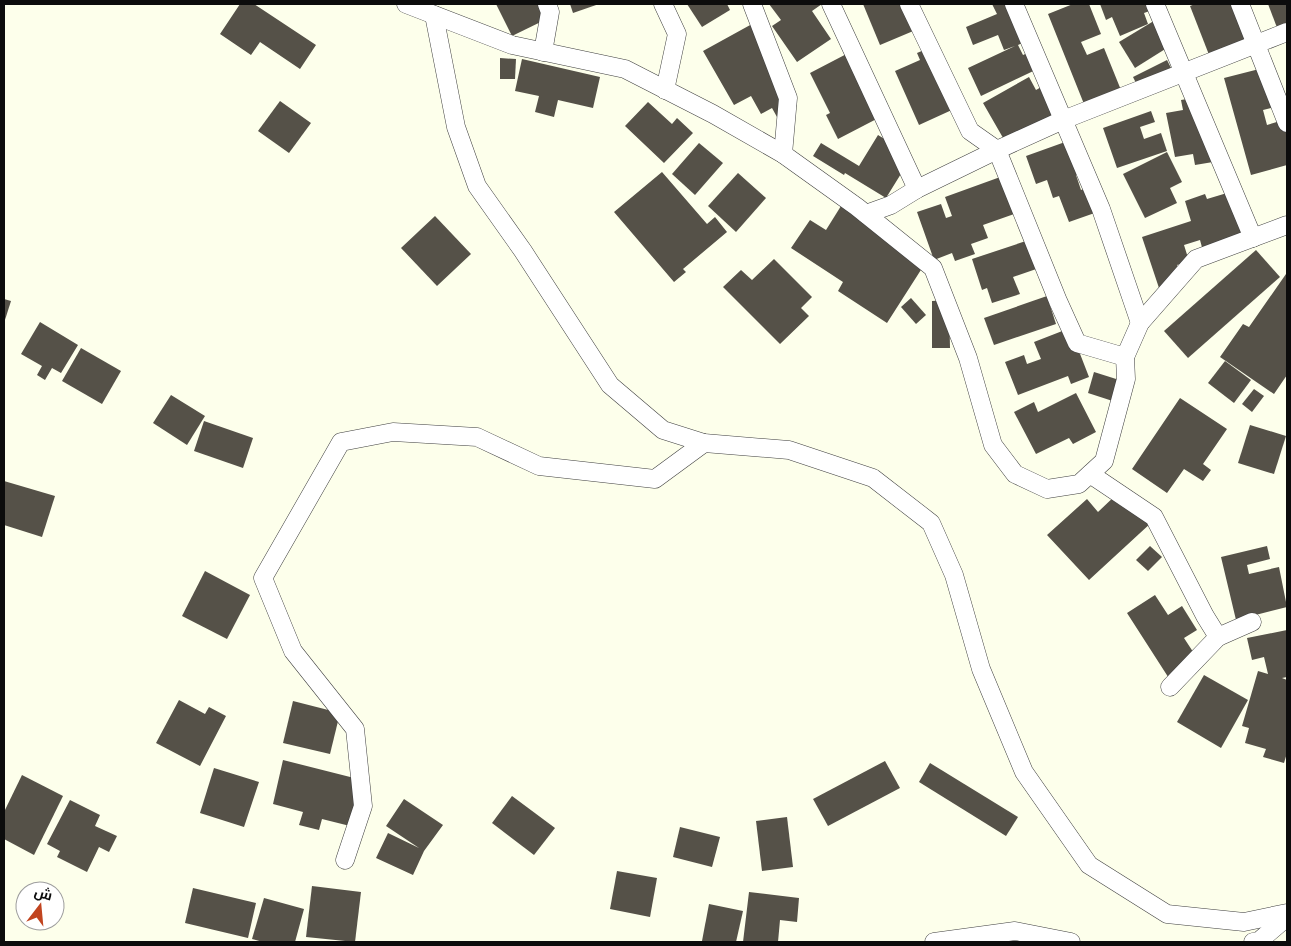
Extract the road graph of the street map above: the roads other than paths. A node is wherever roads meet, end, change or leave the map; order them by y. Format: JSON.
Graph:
{"nodes":[{"id":1,"x":406,"y":4,"type":"edge"},
{"id":2,"x":547,"y":4,"type":"edge"},
{"id":3,"x":663,"y":4,"type":"edge"},
{"id":4,"x":752,"y":4,"type":"edge"},
{"id":5,"x":831,"y":4,"type":"edge"},
{"id":6,"x":909,"y":4,"type":"edge"},
{"id":7,"x":1014,"y":4,"type":"edge"},
{"id":8,"x":1154,"y":4,"type":"edge"},
{"id":9,"x":1240,"y":4,"type":"edge"},
{"id":10,"x":434,"y":15,"type":"junction"},
{"id":11,"x":1287,"y":32,"type":"edge"},
{"id":12,"x":1256,"y":44,"type":"junction"},
{"id":13,"x":543,"y":52,"type":"junction"},
{"id":14,"x":1184,"y":73,"type":"junction"},
{"id":15,"x":665,"y":90,"type":"junction"},
{"id":16,"x":1063,"y":120,"type":"junction"},
{"id":17,"x":1287,"y":123,"type":"edge"},
{"id":18,"x":997,"y":150,"type":"junction"},
{"id":19,"x":783,"y":154,"type":"junction"},
{"id":20,"x":917,"y":189,"type":"junction"},
{"id":21,"x":866,"y":214,"type":"junction"},
{"id":22,"x":1287,"y":225,"type":"edge"},
{"id":23,"x":1253,"y":238,"type":"junction"},
{"id":24,"x":1140,"y":323,"type":"junction"},
{"id":25,"x":1125,"y":357,"type":"junction"},
{"id":26,"x":704,"y":443,"type":"junction"},
{"id":27,"x":1090,"y":474,"type":"junction"},
{"id":28,"x":1252,"y":622,"type":"dead end"},
{"id":29,"x":1218,"y":638,"type":"junction"},
{"id":30,"x":1170,"y":687,"type":"dead end"},
{"id":31,"x":345,"y":860,"type":"dead end"},
{"id":32,"x":1287,"y":915,"type":"edge"},
{"id":33,"x":934,"y":942,"type":"edge"},
{"id":34,"x":1071,"y":942,"type":"edge"},
{"id":35,"x":1253,"y":942,"type":"edge"}],
"edges":[{"from":1,"to":10,"type":"street"},
{"from":2,"to":13,"type":"street"},
{"from":3,"to":15,"type":"street"},
{"from":4,"to":19,"type":"street"},
{"from":5,"to":20,"type":"street"},
{"from":6,"to":18,"type":"street"},
{"from":7,"to":16,"type":"street"},
{"from":8,"to":14,"type":"street"},
{"from":9,"to":12,"type":"street"},
{"from":10,"to":13,"type":"street"},
{"from":10,"to":26,"type":"street"},
{"from":11,"to":12,"type":"street"},
{"from":12,"to":14,"type":"street"},
{"from":12,"to":17,"type":"street"},
{"from":13,"to":15,"type":"street"},
{"from":14,"to":16,"type":"street"},
{"from":14,"to":23,"type":"street"},
{"from":15,"to":19,"type":"street"},
{"from":16,"to":18,"type":"street"},
{"from":16,"to":24,"type":"street"},
{"from":18,"to":20,"type":"street"},
{"from":18,"to":25,"type":"street"},
{"from":19,"to":21,"type":"street"},
{"from":20,"to":21,"type":"street"},
{"from":21,"to":27,"type":"street"},
{"from":22,"to":23,"type":"street"},
{"from":23,"to":24,"type":"street"},
{"from":24,"to":25,"type":"street"},
{"from":25,"to":27,"type":"street"},
{"from":26,"to":31,"type":"street"},
{"from":26,"to":32,"type":"street"},
{"from":27,"to":29,"type":"street"},
{"from":28,"to":29,"type":"street"},
{"from":29,"to":30,"type":"street"},
{"from":32,"to":35,"type":"street"},
{"from":33,"to":34,"type":"street"}]}
